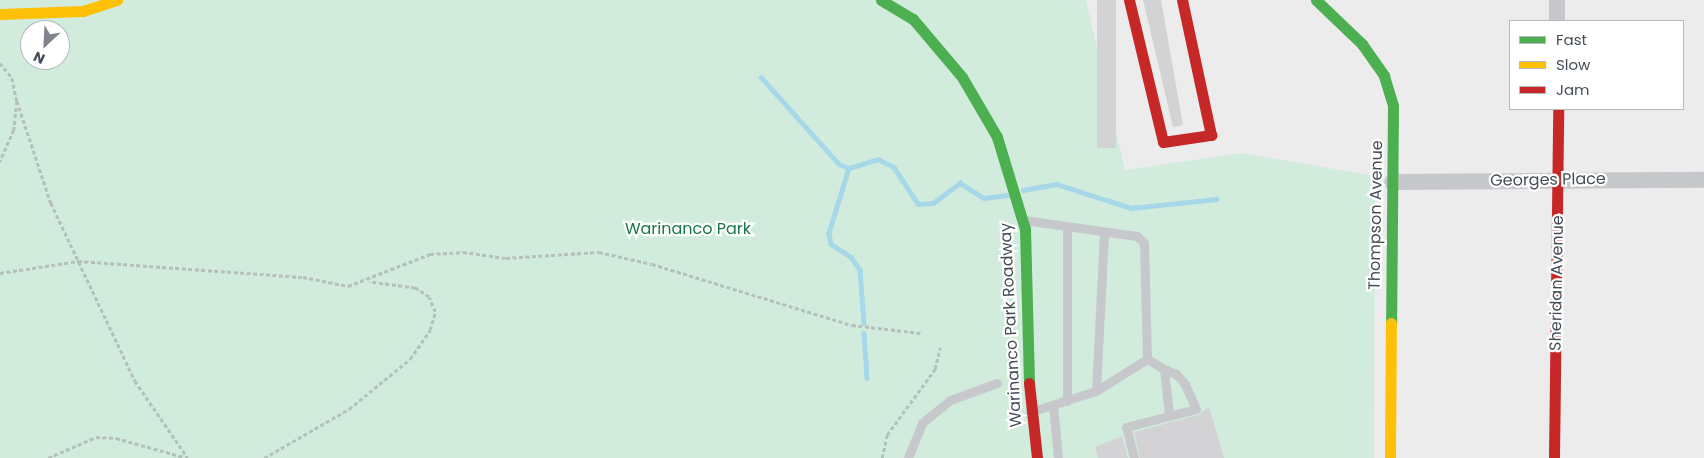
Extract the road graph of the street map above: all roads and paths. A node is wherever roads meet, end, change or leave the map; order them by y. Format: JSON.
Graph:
{"nodes":[{"id":1,"x":117,"y":0,"type":"edge"},
{"id":2,"x":882,"y":0,"type":"edge"},
{"id":3,"x":1129,"y":0,"type":"edge"},
{"id":4,"x":1182,"y":0,"type":"edge"},
{"id":5,"x":1316,"y":0,"type":"edge"},
{"id":6,"x":1557,"y":0,"type":"edge"},
{"id":7,"x":0,"y":14,"type":"edge"},
{"id":8,"x":1557,"y":20,"type":"edge"},
{"id":9,"x":0,"y":64,"type":"edge"},
{"id":10,"x":17,"y":102,"type":"junction"},
{"id":11,"x":1558,"y":110,"type":"edge"},
{"id":12,"x":0,"y":162,"type":"edge"},
{"id":13,"x":1558,"y":179,"type":"junction"},
{"id":14,"x":1704,"y":180,"type":"edge"},
{"id":15,"x":1392,"y":182,"type":"junction"},
{"id":16,"x":1023,"y":214,"type":"junction"},
{"id":17,"x":1066,"y":226,"type":"junction"},
{"id":18,"x":1104,"y":232,"type":"junction"},
{"id":19,"x":78,"y":262,"type":"junction"},
{"id":20,"x":0,"y":273,"type":"edge"},
{"id":21,"x":367,"y":282,"type":"junction"},
{"id":22,"x":921,"y":333,"type":"dead end"},
{"id":23,"x":940,"y":348,"type":"dead end"},
{"id":24,"x":1147,"y":359,"type":"junction"},
{"id":25,"x":1164,"y":369,"type":"junction"},
{"id":26,"x":997,"y":383,"type":"dead end"},
{"id":27,"x":1096,"y":391,"type":"junction"},
{"id":28,"x":1067,"y":400,"type":"junction"},
{"id":29,"x":1053,"y":405,"type":"junction"},
{"id":30,"x":1030,"y":412,"type":"junction"},
{"id":31,"x":1169,"y":415,"type":"junction"},
{"id":32,"x":48,"y":458,"type":"edge"},
{"id":33,"x":187,"y":458,"type":"edge"},
{"id":34,"x":264,"y":458,"type":"edge"},
{"id":35,"x":882,"y":458,"type":"edge"},
{"id":36,"x":908,"y":458,"type":"edge"},
{"id":37,"x":1037,"y":458,"type":"edge"},
{"id":38,"x":1058,"y":458,"type":"edge"},
{"id":39,"x":1134,"y":458,"type":"edge"},
{"id":40,"x":1390,"y":458,"type":"edge"},
{"id":41,"x":1554,"y":458,"type":"edge"}],
"edges":[{"from":1,"to":7,"type":"street"},
{"from":2,"to":16,"type":"street","name":"Warinanco Park Roadway"},
{"from":3,"to":4,"type":"street"},
{"from":5,"to":15,"type":"street","name":"Thompson Avenue"},
{"from":6,"to":8,"type":"street"},
{"from":9,"to":10,"type":"path"},
{"from":10,"to":12,"type":"path"},
{"from":10,"to":19,"type":"path"},
{"from":11,"to":13,"type":"street","name":"Sheridan Avenue"},
{"from":13,"to":14,"type":"street","name":"Georges Place"},
{"from":13,"to":15,"type":"street","name":"Georges Place"},
{"from":13,"to":41,"type":"street","name":"Sheridan Avenue"},
{"from":15,"to":40,"type":"street","name":"Thompson Avenue"},
{"from":16,"to":17,"type":"lane"},
{"from":16,"to":30,"type":"street","name":"Warinanco Park Roadway"},
{"from":17,"to":18,"type":"lane"},
{"from":17,"to":28,"type":"lane"},
{"from":18,"to":24,"type":"lane"},
{"from":18,"to":27,"type":"lane"},
{"from":19,"to":20,"type":"path"},
{"from":19,"to":21,"type":"path"},
{"from":19,"to":33,"type":"path"},
{"from":21,"to":22,"type":"path"},
{"from":21,"to":34,"type":"path"},
{"from":23,"to":35,"type":"path"},
{"from":24,"to":25,"type":"lane"},
{"from":24,"to":27,"type":"lane"},
{"from":25,"to":31,"type":"lane"},
{"from":25,"to":31,"type":"lane"},
{"from":26,"to":36,"type":"lane"},
{"from":27,"to":28,"type":"lane"},
{"from":28,"to":29,"type":"lane"},
{"from":29,"to":30,"type":"lane"},
{"from":29,"to":38,"type":"lane"},
{"from":30,"to":37,"type":"street","name":"Warinanco Park Roadway"},
{"from":31,"to":39,"type":"lane"},
{"from":32,"to":33,"type":"path"}]}
